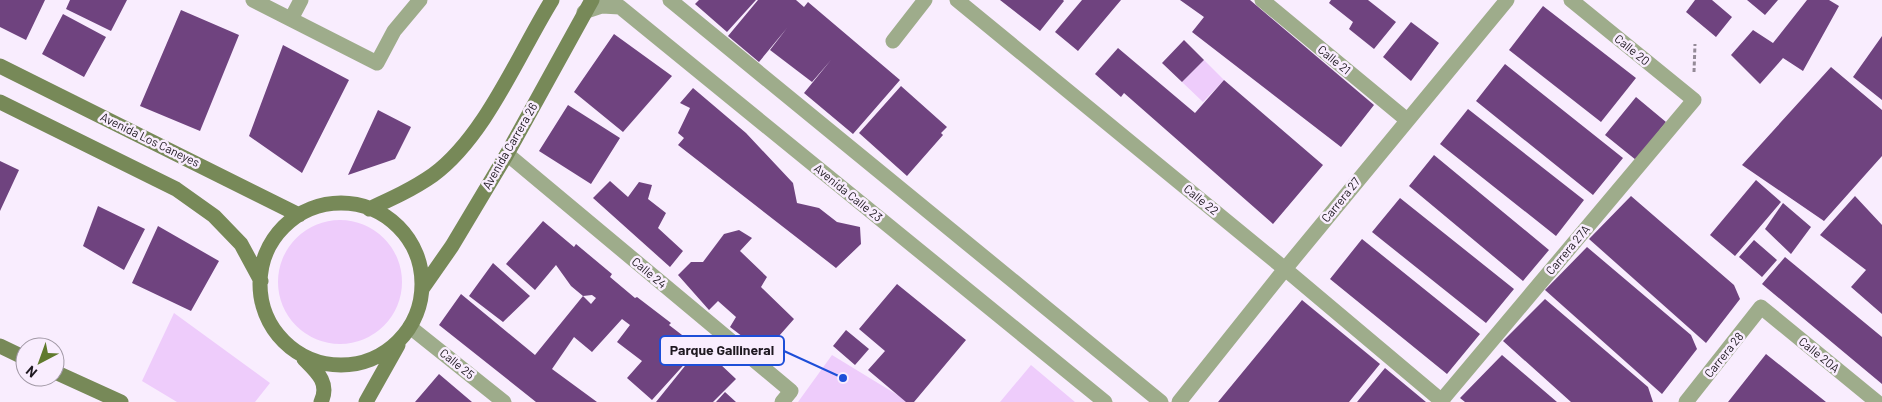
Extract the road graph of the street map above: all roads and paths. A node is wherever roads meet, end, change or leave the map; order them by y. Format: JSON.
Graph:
{"nodes":[{"id":1,"x":253,"y":0,"type":"edge"},
{"id":2,"x":301,"y":0,"type":"edge"},
{"id":3,"x":420,"y":0,"type":"edge"},
{"id":4,"x":670,"y":0,"type":"edge"},
{"id":5,"x":925,"y":0,"type":"edge"},
{"id":6,"x":957,"y":0,"type":"edge"},
{"id":7,"x":1262,"y":0,"type":"edge"},
{"id":8,"x":1507,"y":0,"type":"edge"},
{"id":9,"x":1570,"y":0,"type":"edge"},
{"id":10,"x":549,"y":1,"type":"edge"},
{"id":11,"x":588,"y":6,"type":"edge"},
{"id":12,"x":291,"y":19,"type":"junction"},
{"id":13,"x":893,"y":41,"type":"dead end"},
{"id":14,"x":0,"y":66,"type":"edge"},
{"id":15,"x":1694,"y":100,"type":"joint"},
{"id":16,"x":0,"y":102,"type":"edge"},
{"id":17,"x":1407,"y":120,"type":"junction"},
{"id":18,"x":507,"y":154,"type":"junction"},
{"id":19,"x":369,"y":209,"type":"junction"},
{"id":20,"x":299,"y":215,"type":"junction"},
{"id":21,"x":1285,"y":269,"type":"junction"},
{"id":22,"x":261,"y":281,"type":"junction"},
{"id":23,"x":422,"y":289,"type":"junction"},
{"id":24,"x":1762,"y":307,"type":"joint"},
{"id":25,"x":406,"y":333,"type":"junction"},
{"id":26,"x":0,"y":346,"type":"edge"},
{"id":27,"x":15,"y":353,"type":"edge"},
{"id":28,"x":298,"y":353,"type":"junction"},
{"id":29,"x":65,"y":377,"type":"edge"},
{"id":30,"x":787,"y":397,"type":"edge"},
{"id":31,"x":1442,"y":401,"type":"edge"},
{"id":32,"x":121,"y":402,"type":"edge"},
{"id":33,"x":322,"y":402,"type":"edge"},
{"id":34,"x":366,"y":402,"type":"edge"},
{"id":35,"x":504,"y":402,"type":"edge"},
{"id":36,"x":1105,"y":402,"type":"edge"},
{"id":37,"x":1161,"y":402,"type":"edge"},
{"id":38,"x":1179,"y":402,"type":"edge"},
{"id":39,"x":1686,"y":402,"type":"edge"},
{"id":40,"x":1877,"y":402,"type":"edge"}],
"edges":[{"from":1,"to":12,"type":"street"},
{"from":2,"to":12,"type":"street"},
{"from":3,"to":12,"type":"street"},
{"from":4,"to":37,"type":"street"},
{"from":5,"to":13,"type":"street"},
{"from":6,"to":21,"type":"street","name":"Calle 22"},
{"from":7,"to":17,"type":"street","name":"Calle 21"},
{"from":8,"to":17,"type":"street","name":"Carrera 27"},
{"from":9,"to":15,"type":"street","name":"Calle 20"},
{"from":10,"to":19,"type":"main road"},
{"from":11,"to":18,"type":"main road","name":"Avenida Carrera 26"},
{"from":11,"to":36,"type":"street","name":"Avenida Calle 23"},
{"from":14,"to":20,"type":"main road","name":"Avenida Los Caneyes"},
{"from":15,"to":31,"type":"street","name":"Carrera 27A"},
{"from":16,"to":22,"type":"main road"},
{"from":17,"to":21,"type":"street","name":"Carrera 27"},
{"from":18,"to":23,"type":"main road","name":"Avenida Carrera 26"},
{"from":18,"to":30,"type":"street","name":"Calle 24"},
{"from":19,"to":20,"type":"main road"},
{"from":19,"to":23,"type":"main road"},
{"from":20,"to":22,"type":"main road"},
{"from":21,"to":31,"type":"street","name":"Calle 22"},
{"from":21,"to":38,"type":"street","name":"Carrera 27"},
{"from":22,"to":28,"type":"main road"},
{"from":23,"to":25,"type":"main road"},
{"from":24,"to":39,"type":"street","name":"Carrera 28"},
{"from":24,"to":40,"type":"street","name":"Calle 20A"},
{"from":25,"to":28,"type":"main road"},
{"from":25,"to":34,"type":"main road"},
{"from":25,"to":35,"type":"street","name":"Calle 25"},
{"from":26,"to":27,"type":"main road"},
{"from":28,"to":33,"type":"main road"},
{"from":29,"to":32,"type":"main road"}]}
